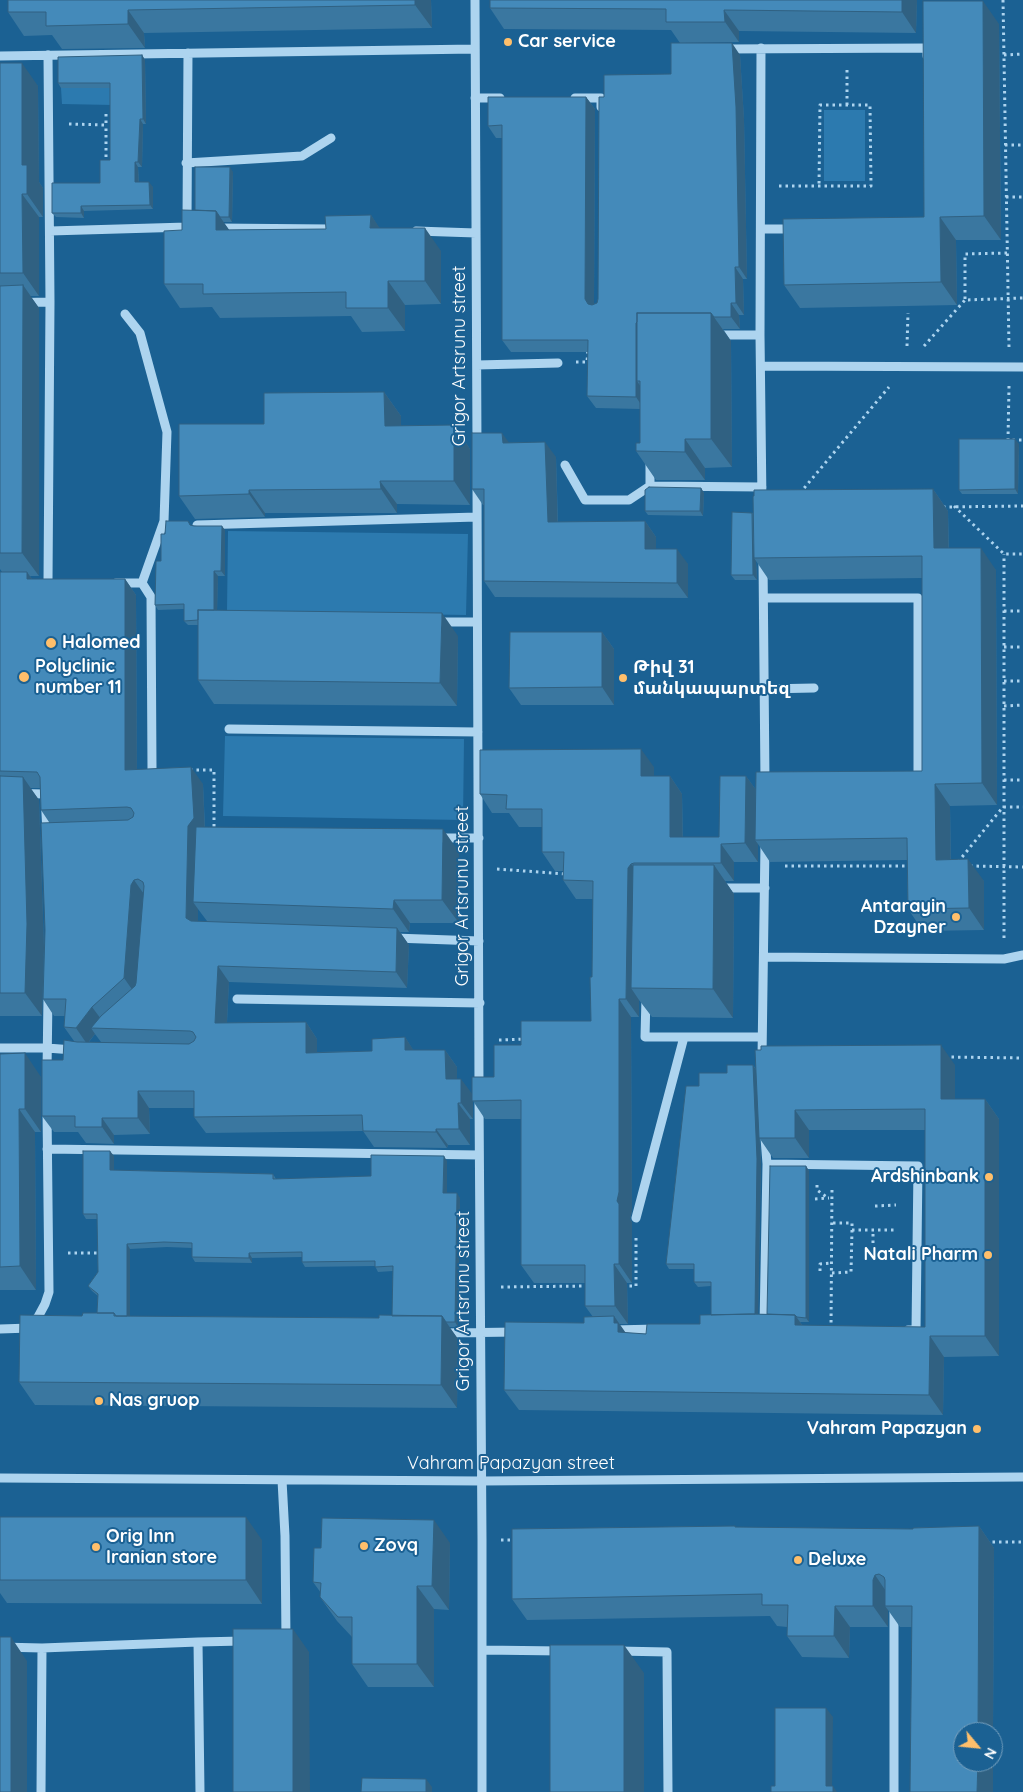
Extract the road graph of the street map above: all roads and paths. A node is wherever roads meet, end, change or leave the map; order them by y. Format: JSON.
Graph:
{"nodes":[{"id":1,"x":475,"y":0,"type":"edge"},
{"id":2,"x":1003,"y":0,"type":"edge"},
{"id":3,"x":761,"y":48,"type":"junction"},
{"id":4,"x":848,"y":48,"type":"junction"},
{"id":5,"x":475,"y":49,"type":"junction"},
{"id":6,"x":714,"y":49,"type":"edge"},
{"id":7,"x":188,"y":53,"type":"junction"},
{"id":8,"x":1023,"y":54,"type":"edge"},
{"id":9,"x":48,"y":55,"type":"junction"},
{"id":10,"x":1004,"y":55,"type":"junction"},
{"id":11,"x":0,"y":56,"type":"edge"},
{"id":12,"x":927,"y":67,"type":"edge"},
{"id":13,"x":475,"y":98,"type":"junction"},
{"id":14,"x":513,"y":98,"type":"edge"},
{"id":15,"x":562,"y":98,"type":"edge"},
{"id":16,"x":847,"y":105,"type":"junction"},
{"id":17,"x":106,"y":113,"type":"dead end"},
{"id":18,"x":601,"y":118,"type":"edge"},
{"id":19,"x":49,"y":124,"type":"junction"},
{"id":20,"x":106,"y":125,"type":"junction"},
{"id":21,"x":332,"y":138,"type":"dead end"},
{"id":22,"x":1005,"y":145,"type":"junction"},
{"id":23,"x":1023,"y":145,"type":"edge"},
{"id":24,"x":106,"y":157,"type":"dead end"},
{"id":25,"x":186,"y":163,"type":"junction"},
{"id":26,"x":761,"y":186,"type":"junction"},
{"id":27,"x":818,"y":186,"type":"junction"},
{"id":28,"x":1006,"y":197,"type":"junction"},
{"id":29,"x":1023,"y":197,"type":"edge"},
{"id":30,"x":187,"y":227,"type":"junction"},
{"id":31,"x":800,"y":228,"type":"edge"},
{"id":32,"x":344,"y":229,"type":"edge"},
{"id":33,"x":761,"y":229,"type":"junction"},
{"id":34,"x":50,"y":231,"type":"junction"},
{"id":35,"x":410,"y":231,"type":"edge"},
{"id":36,"x":476,"y":232,"type":"junction"},
{"id":37,"x":1007,"y":253,"type":"junction"},
{"id":38,"x":1023,"y":298,"type":"edge"},
{"id":39,"x":1008,"y":299,"type":"junction"},
{"id":40,"x":965,"y":300,"type":"junction"},
{"id":41,"x":50,"y":302,"type":"junction"},
{"id":42,"x":0,"y":303,"type":"edge"},
{"id":43,"x":908,"y":313,"type":"edge"},
{"id":44,"x":125,"y":314,"type":"dead end"},
{"id":45,"x":711,"y":335,"type":"edge"},
{"id":46,"x":760,"y":335,"type":"junction"},
{"id":47,"x":588,"y":340,"type":"edge"},
{"id":48,"x":558,"y":363,"type":"joint"},
{"id":49,"x":477,"y":365,"type":"junction"},
{"id":50,"x":761,"y":366,"type":"junction"},
{"id":51,"x":1009,"y":366,"type":"junction"},
{"id":52,"x":1023,"y":366,"type":"edge"},
{"id":53,"x":906,"y":367,"type":"junction"},
{"id":54,"x":1023,"y":440,"type":"edge"},
{"id":55,"x":651,"y":448,"type":"edge"},
{"id":56,"x":477,"y":451,"type":"edge"},
{"id":57,"x":565,"y":466,"type":"dead end"},
{"id":58,"x":477,"y":479,"type":"edge"},
{"id":59,"x":650,"y":486,"type":"junction"},
{"id":60,"x":762,"y":487,"type":"junction"},
{"id":61,"x":795,"y":500,"type":"edge"},
{"id":62,"x":934,"y":506,"type":"edge"},
{"id":63,"x":954,"y":506,"type":"junction"},
{"id":64,"x":1023,"y":506,"type":"edge"},
{"id":65,"x":762,"y":508,"type":"edge"},
{"id":66,"x":477,"y":517,"type":"junction"},
{"id":67,"x":197,"y":525,"type":"edge"},
{"id":68,"x":763,"y":552,"type":"edge"},
{"id":69,"x":1004,"y":554,"type":"junction"},
{"id":70,"x":1023,"y":554,"type":"edge"},
{"id":71,"x":48,"y":582,"type":"edge"},
{"id":72,"x":105,"y":582,"type":"edge"},
{"id":73,"x":142,"y":583,"type":"junction"},
{"id":74,"x":764,"y":598,"type":"junction"},
{"id":75,"x":1004,"y":611,"type":"junction"},
{"id":76,"x":1023,"y":611,"type":"edge"},
{"id":77,"x":428,"y":622,"type":"edge"},
{"id":78,"x":477,"y":622,"type":"junction"},
{"id":79,"x":1004,"y":647,"type":"junction"},
{"id":80,"x":1023,"y":647,"type":"edge"},
{"id":81,"x":1004,"y":681,"type":"junction"},
{"id":82,"x":1023,"y":681,"type":"edge"},
{"id":83,"x":814,"y":688,"type":"dead end"},
{"id":84,"x":765,"y":689,"type":"junction"},
{"id":85,"x":1023,"y":705,"type":"edge"},
{"id":86,"x":1004,"y":706,"type":"junction"},
{"id":87,"x":229,"y":729,"type":"dead end"},
{"id":88,"x":478,"y":732,"type":"junction"},
{"id":89,"x":152,"y":770,"type":"edge"},
{"id":90,"x":188,"y":770,"type":"edge"},
{"id":91,"x":908,"y":777,"type":"edge"},
{"id":92,"x":1004,"y":780,"type":"junction"},
{"id":93,"x":1023,"y":780,"type":"edge"},
{"id":94,"x":0,"y":793,"type":"edge"},
{"id":95,"x":765,"y":796,"type":"edge"},
{"id":96,"x":1004,"y":807,"type":"junction"},
{"id":97,"x":1023,"y":807,"type":"edge"},
{"id":98,"x":765,"y":833,"type":"edge"},
{"id":99,"x":214,"y":834,"type":"edge"},
{"id":100,"x":50,"y":836,"type":"edge"},
{"id":101,"x":430,"y":838,"type":"edge"},
{"id":102,"x":479,"y":838,"type":"junction"},
{"id":103,"x":915,"y":866,"type":"edge"},
{"id":104,"x":1004,"y":866,"type":"junction"},
{"id":105,"x":765,"y":867,"type":"junction"},
{"id":106,"x":1023,"y":867,"type":"edge"},
{"id":107,"x":479,"y":868,"type":"junction"},
{"id":108,"x":568,"y":874,"type":"edge"},
{"id":109,"x":706,"y":888,"type":"edge"},
{"id":110,"x":765,"y":888,"type":"junction"},
{"id":111,"x":381,"y":937,"type":"edge"},
{"id":112,"x":479,"y":941,"type":"junction"},
{"id":113,"x":1023,"y":955,"type":"edge"},
{"id":114,"x":764,"y":957,"type":"junction"},
{"id":115,"x":1004,"y":959,"type":"junction"},
{"id":116,"x":49,"y":984,"type":"edge"},
{"id":117,"x":646,"y":987,"type":"edge"},
{"id":118,"x":237,"y":999,"type":"dead end"},
{"id":119,"x":480,"y":1003,"type":"junction"},
{"id":120,"x":684,"y":1037,"type":"junction"},
{"id":121,"x":762,"y":1037,"type":"junction"},
{"id":122,"x":528,"y":1039,"type":"edge"},
{"id":123,"x":480,"y":1040,"type":"junction"},
{"id":124,"x":0,"y":1048,"type":"edge"},
{"id":125,"x":47,"y":1048,"type":"junction"},
{"id":126,"x":81,"y":1051,"type":"edge"},
{"id":127,"x":936,"y":1057,"type":"edge"},
{"id":128,"x":1023,"y":1058,"type":"edge"},
{"id":129,"x":762,"y":1063,"type":"edge"},
{"id":130,"x":47,"y":1085,"type":"edge"},
{"id":131,"x":47,"y":1103,"type":"edge"},
{"id":132,"x":765,"y":1126,"type":"edge"},
{"id":133,"x":48,"y":1149,"type":"junction"},
{"id":134,"x":479,"y":1155,"type":"junction"},
{"id":135,"x":767,"y":1164,"type":"junction"},
{"id":136,"x":832,"y":1165,"type":"junction"},
{"id":137,"x":817,"y":1184,"type":"dead end"},
{"id":138,"x":830,"y":1198,"type":"junction"},
{"id":139,"x":815,"y":1199,"type":"dead end"},
{"id":140,"x":636,"y":1218,"type":"joint"},
{"id":141,"x":832,"y":1223,"type":"junction"},
{"id":142,"x":852,"y":1230,"type":"junction"},
{"id":143,"x":873,"y":1230,"type":"junction"},
{"id":144,"x":917,"y":1230,"type":"junction"},
{"id":145,"x":873,"y":1243,"type":"dead end"},
{"id":146,"x":48,"y":1253,"type":"junction"},
{"id":147,"x":104,"y":1253,"type":"edge"},
{"id":148,"x":832,"y":1263,"type":"junction"},
{"id":149,"x":820,"y":1271,"type":"dead end"},
{"id":150,"x":832,"y":1273,"type":"junction"},
{"id":151,"x":517,"y":1286,"type":"dead end"},
{"id":152,"x":589,"y":1286,"type":"edge"},
{"id":153,"x":617,"y":1286,"type":"edge"},
{"id":154,"x":26,"y":1328,"type":"junction"},
{"id":155,"x":42,"y":1328,"type":"edge"},
{"id":156,"x":754,"y":1328,"type":"edge"},
{"id":157,"x":0,"y":1329,"type":"edge"},
{"id":158,"x":666,"y":1329,"type":"edge"},
{"id":159,"x":831,"y":1329,"type":"edge"},
{"id":160,"x":608,"y":1330,"type":"edge"},
{"id":161,"x":897,"y":1330,"type":"edge"},
{"id":162,"x":529,"y":1331,"type":"edge"},
{"id":163,"x":436,"y":1332,"type":"edge"},
{"id":164,"x":481,"y":1333,"type":"junction"},
{"id":165,"x":1023,"y":1477,"type":"edge"},
{"id":166,"x":0,"y":1478,"type":"edge"},
{"id":167,"x":282,"y":1480,"type":"junction"},
{"id":168,"x":482,"y":1480,"type":"junction"},
{"id":169,"x":482,"y":1540,"type":"junction"},
{"id":170,"x":522,"y":1540,"type":"edge"},
{"id":171,"x":984,"y":1542,"type":"dead end"},
{"id":172,"x":1023,"y":1542,"type":"edge"},
{"id":173,"x":894,"y":1602,"type":"edge"},
{"id":174,"x":257,"y":1640,"type":"edge"},
{"id":175,"x":277,"y":1640,"type":"edge"},
{"id":176,"x":198,"y":1642,"type":"junction"},
{"id":177,"x":0,"y":1648,"type":"edge"},
{"id":178,"x":42,"y":1648,"type":"junction"},
{"id":179,"x":482,"y":1650,"type":"junction"},
{"id":180,"x":569,"y":1651,"type":"edge"},
{"id":181,"x":608,"y":1651,"type":"edge"},
{"id":182,"x":41,"y":1792,"type":"edge"},
{"id":183,"x":200,"y":1792,"type":"edge"},
{"id":184,"x":482,"y":1792,"type":"edge"},
{"id":185,"x":668,"y":1792,"type":"edge"},
{"id":186,"x":894,"y":1792,"type":"edge"}],
"edges":[{"from":1,"to":5,"type":"street","name":"Grigor Artsrunu street"},
{"from":2,"to":10,"type":"path"},
{"from":3,"to":4,"type":"street"},
{"from":3,"to":6,"type":"street"},
{"from":3,"to":26,"type":"street"},
{"from":4,"to":12,"type":"street"},
{"from":4,"to":16,"type":"path"},
{"from":5,"to":7,"type":"street"},
{"from":5,"to":13,"type":"street","name":"Grigor Artsrunu street"},
{"from":7,"to":9,"type":"street"},
{"from":7,"to":25,"type":"street"},
{"from":8,"to":10,"type":"path"},
{"from":9,"to":11,"type":"street"},
{"from":9,"to":19,"type":"street"},
{"from":10,"to":22,"type":"path"},
{"from":13,"to":14,"type":"street"},
{"from":13,"to":36,"type":"street","name":"Grigor Artsrunu street"},
{"from":15,"to":18,"type":"street"},
{"from":16,"to":27,"type":"path"},
{"from":16,"to":27,"type":"path"},
{"from":17,"to":20,"type":"path"},
{"from":19,"to":20,"type":"path"},
{"from":19,"to":34,"type":"street"},
{"from":20,"to":24,"type":"path"},
{"from":21,"to":25,"type":"street"},
{"from":22,"to":23,"type":"path"},
{"from":22,"to":28,"type":"path"},
{"from":25,"to":30,"type":"street"},
{"from":26,"to":27,"type":"path"},
{"from":26,"to":33,"type":"street"},
{"from":28,"to":29,"type":"path"},
{"from":28,"to":37,"type":"path"},
{"from":30,"to":32,"type":"street"},
{"from":30,"to":34,"type":"street"},
{"from":31,"to":33,"type":"street"},
{"from":33,"to":46,"type":"street"},
{"from":34,"to":41,"type":"street"},
{"from":35,"to":36,"type":"street"},
{"from":36,"to":49,"type":"street","name":"Grigor Artsrunu street"},
{"from":37,"to":39,"type":"path"},
{"from":37,"to":40,"type":"path"},
{"from":38,"to":39,"type":"path"},
{"from":39,"to":40,"type":"path"},
{"from":39,"to":51,"type":"path"},
{"from":40,"to":53,"type":"path"},
{"from":41,"to":42,"type":"street"},
{"from":41,"to":71,"type":"street"},
{"from":43,"to":53,"type":"path"},
{"from":44,"to":73,"type":"street"},
{"from":45,"to":46,"type":"street"},
{"from":46,"to":50,"type":"street"},
{"from":47,"to":48,"type":"path"},
{"from":48,"to":49,"type":"street"},
{"from":49,"to":56,"type":"street","name":"Grigor Artsrunu street"},
{"from":50,"to":53,"type":"street"},
{"from":50,"to":60,"type":"street"},
{"from":51,"to":52,"type":"street"},
{"from":51,"to":53,"type":"street"},
{"from":51,"to":54,"type":"path"},
{"from":53,"to":61,"type":"path"},
{"from":55,"to":59,"type":"street"},
{"from":57,"to":59,"type":"street"},
{"from":58,"to":66,"type":"street","name":"Grigor Artsrunu street"},
{"from":59,"to":60,"type":"street"},
{"from":60,"to":65,"type":"street"},
{"from":62,"to":63,"type":"path"},
{"from":63,"to":64,"type":"path"},
{"from":63,"to":69,"type":"path"},
{"from":66,"to":67,"type":"street"},
{"from":66,"to":78,"type":"street","name":"Grigor Artsrunu street"},
{"from":68,"to":74,"type":"street"},
{"from":69,"to":70,"type":"path"},
{"from":69,"to":75,"type":"path"},
{"from":72,"to":73,"type":"street"},
{"from":73,"to":89,"type":"street"},
{"from":74,"to":84,"type":"street"},
{"from":74,"to":91,"type":"street"},
{"from":75,"to":76,"type":"path"},
{"from":75,"to":79,"type":"path"},
{"from":77,"to":78,"type":"street"},
{"from":78,"to":88,"type":"street","name":"Grigor Artsrunu street"},
{"from":79,"to":80,"type":"path"},
{"from":79,"to":81,"type":"path"},
{"from":81,"to":82,"type":"path"},
{"from":81,"to":86,"type":"path"},
{"from":83,"to":84,"type":"street"},
{"from":84,"to":95,"type":"street"},
{"from":85,"to":86,"type":"path"},
{"from":86,"to":92,"type":"path"},
{"from":87,"to":88,"type":"street"},
{"from":88,"to":102,"type":"street","name":"Grigor Artsrunu street"},
{"from":90,"to":99,"type":"path"},
{"from":92,"to":93,"type":"path"},
{"from":92,"to":96,"type":"path"},
{"from":94,"to":100,"type":"street"},
{"from":96,"to":97,"type":"path"},
{"from":96,"to":104,"type":"path"},
{"from":96,"to":104,"type":"path"},
{"from":98,"to":105,"type":"street"},
{"from":101,"to":102,"type":"street"},
{"from":102,"to":107,"type":"street","name":"Grigor Artsrunu street"},
{"from":103,"to":105,"type":"path"},
{"from":104,"to":106,"type":"path"},
{"from":104,"to":115,"type":"path"},
{"from":105,"to":110,"type":"street"},
{"from":107,"to":108,"type":"path"},
{"from":107,"to":112,"type":"street","name":"Grigor Artsrunu street"},
{"from":109,"to":110,"type":"street"},
{"from":110,"to":114,"type":"street"},
{"from":111,"to":112,"type":"street"},
{"from":112,"to":119,"type":"street","name":"Grigor Artsrunu street"},
{"from":113,"to":115,"type":"street"},
{"from":114,"to":115,"type":"street"},
{"from":114,"to":121,"type":"street"},
{"from":116,"to":125,"type":"street"},
{"from":117,"to":120,"type":"street"},
{"from":118,"to":119,"type":"street"},
{"from":119,"to":123,"type":"street","name":"Grigor Artsrunu street"},
{"from":120,"to":121,"type":"street"},
{"from":120,"to":140,"type":"street"},
{"from":121,"to":129,"type":"street"},
{"from":122,"to":123,"type":"path"},
{"from":123,"to":134,"type":"street","name":"Grigor Artsrunu street"},
{"from":124,"to":125,"type":"street"},
{"from":125,"to":126,"type":"street"},
{"from":125,"to":130,"type":"street"},
{"from":127,"to":128,"type":"path"},
{"from":131,"to":133,"type":"street"},
{"from":132,"to":135,"type":"street"},
{"from":133,"to":134,"type":"street"},
{"from":133,"to":146,"type":"street"},
{"from":134,"to":164,"type":"street","name":"Grigor Artsrunu street"},
{"from":135,"to":136,"type":"street"},
{"from":135,"to":156,"type":"street"},
{"from":136,"to":138,"type":"path"},
{"from":136,"to":144,"type":"street"},
{"from":137,"to":138,"type":"path"},
{"from":138,"to":139,"type":"path"},
{"from":138,"to":141,"type":"path"},
{"from":140,"to":153,"type":"path"},
{"from":141,"to":142,"type":"path"},
{"from":141,"to":148,"type":"path"},
{"from":142,"to":143,"type":"path"},
{"from":142,"to":150,"type":"path"},
{"from":143,"to":144,"type":"path"},
{"from":143,"to":145,"type":"path"},
{"from":144,"to":161,"type":"street"},
{"from":146,"to":147,"type":"path"},
{"from":146,"to":154,"type":"street"},
{"from":148,"to":149,"type":"path"},
{"from":148,"to":150,"type":"path"},
{"from":150,"to":159,"type":"path"},
{"from":151,"to":152,"type":"path"},
{"from":154,"to":155,"type":"street"},
{"from":154,"to":157,"type":"street"},
{"from":158,"to":160,"type":"street"},
{"from":162,"to":164,"type":"street"},
{"from":163,"to":164,"type":"street"},
{"from":164,"to":168,"type":"street","name":"Grigor Artsrunu street"},
{"from":165,"to":168,"type":"street","name":"Vahram Papazyan street"},
{"from":166,"to":167,"type":"street","name":"Vahram Papazyan street"},
{"from":167,"to":168,"type":"street","name":"Vahram Papazyan street"},
{"from":167,"to":175,"type":"street"},
{"from":168,"to":169,"type":"street","name":"Grigor Artsrunu street"},
{"from":169,"to":170,"type":"path"},
{"from":169,"to":179,"type":"street","name":"Grigor Artsrunu street"},
{"from":171,"to":172,"type":"path"},
{"from":173,"to":186,"type":"street"},
{"from":174,"to":176,"type":"street"},
{"from":176,"to":178,"type":"street"},
{"from":176,"to":183,"type":"street"},
{"from":177,"to":178,"type":"street"},
{"from":178,"to":182,"type":"street"},
{"from":179,"to":180,"type":"street"},
{"from":179,"to":184,"type":"street","name":"Grigor Artsrunu street"},
{"from":181,"to":185,"type":"street"}]}
